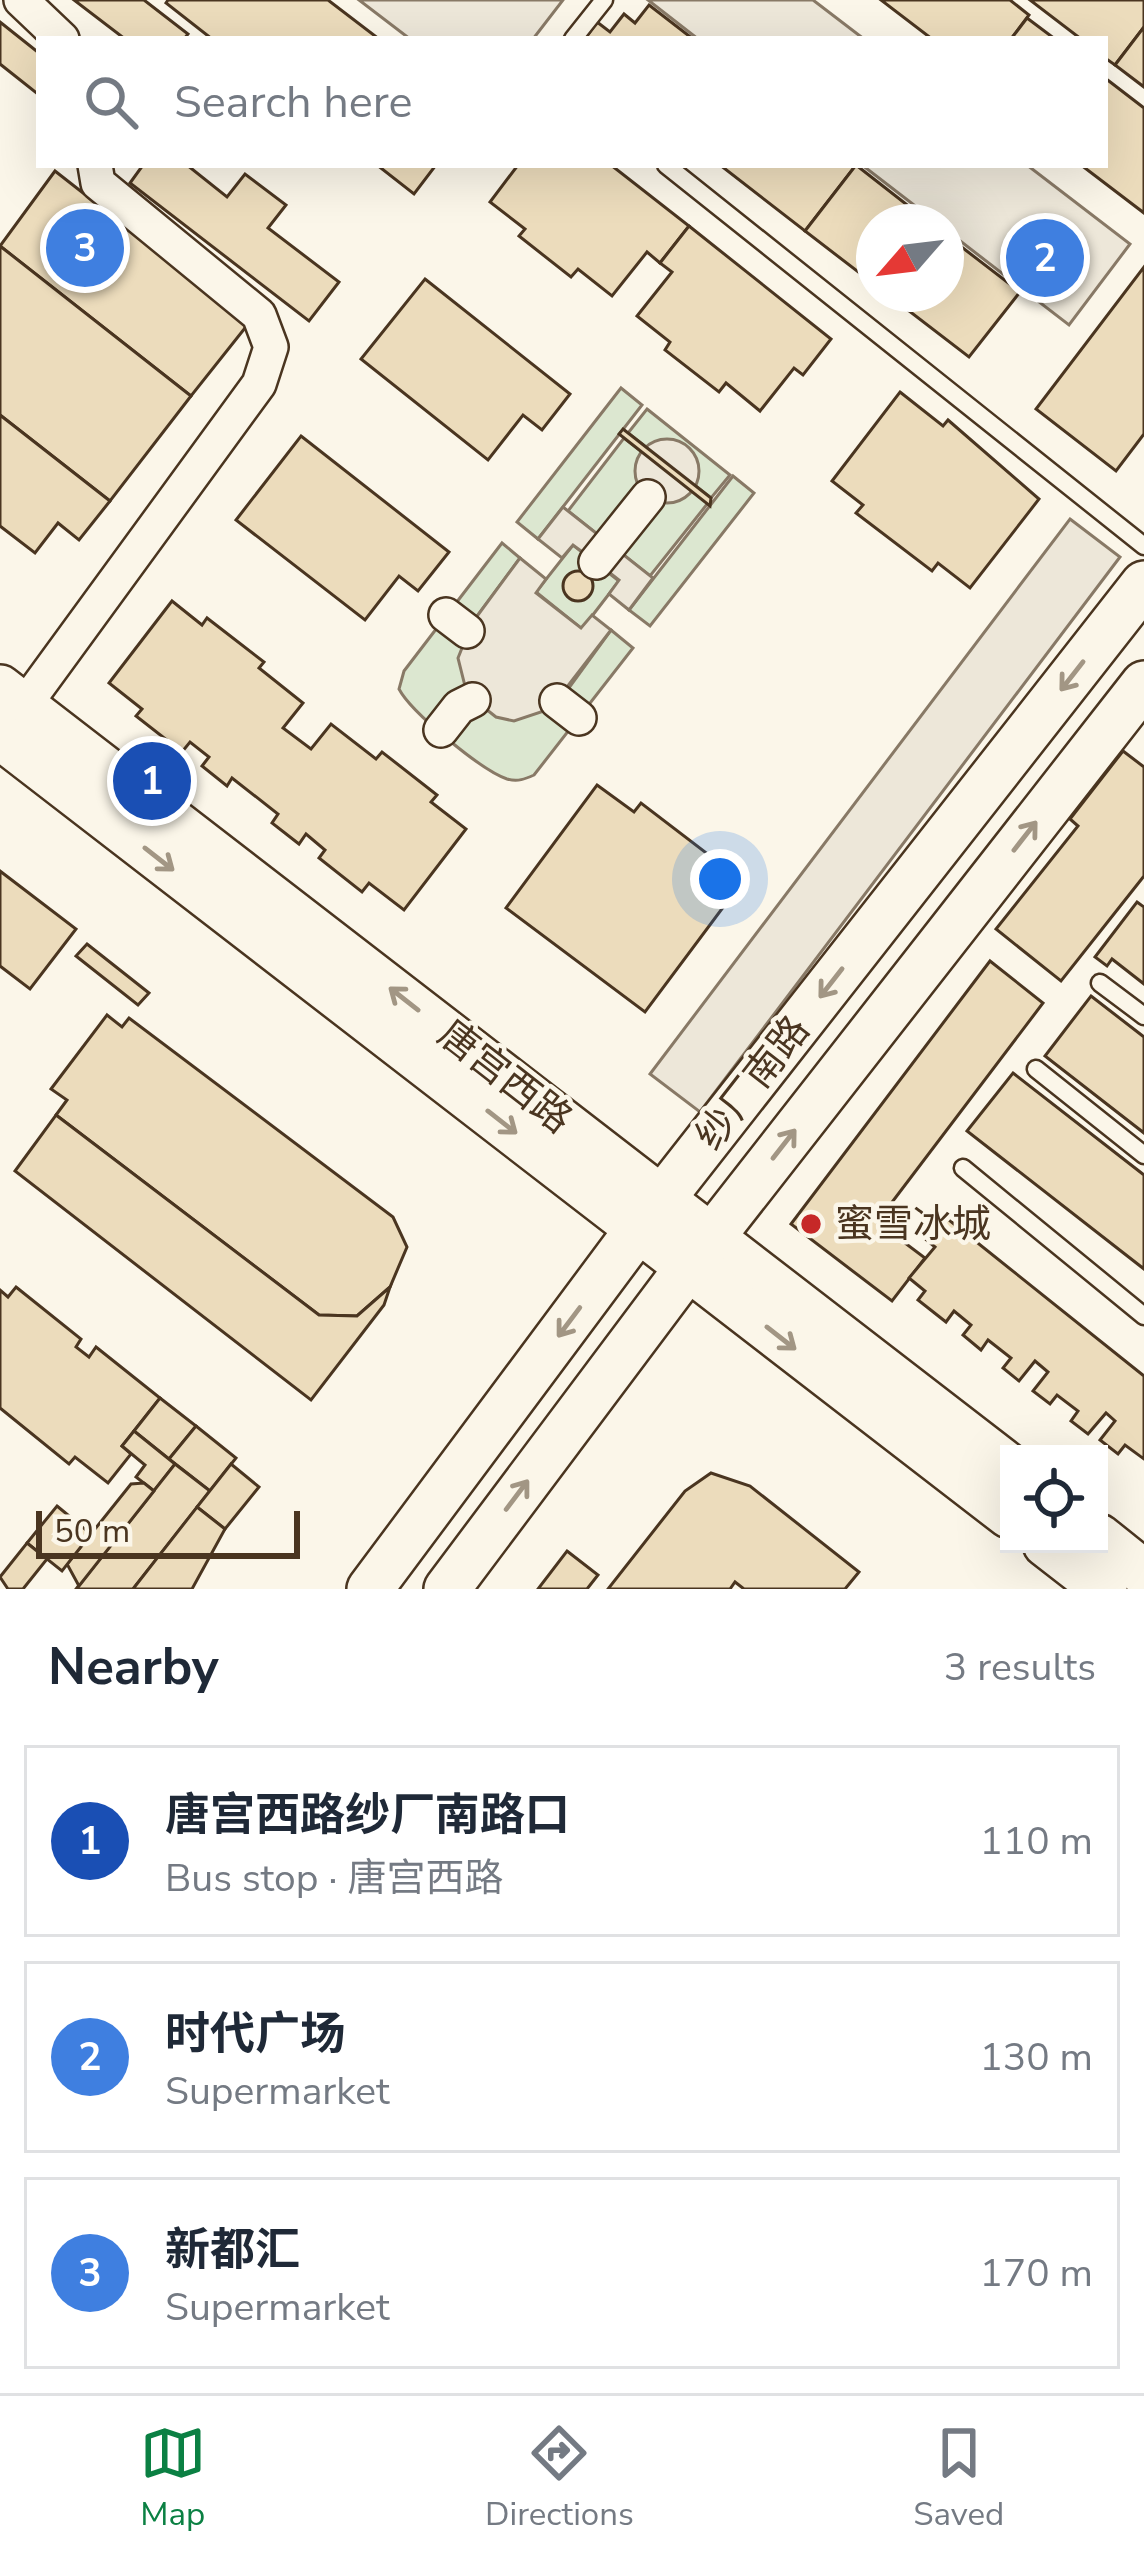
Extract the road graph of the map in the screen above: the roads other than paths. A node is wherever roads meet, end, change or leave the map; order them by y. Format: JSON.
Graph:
{"nodes":[{"id":1,"x":21,"y":0,"type":"edge"},
{"id":2,"x":604,"y":0,"type":"edge"},
{"id":3,"x":59,"y":36,"type":"edge"},
{"id":4,"x":575,"y":36,"type":"edge"},
{"id":5,"x":95,"y":168,"type":"edge"},
{"id":6,"x":670,"y":168,"type":"edge"},
{"id":7,"x":648,"y":497,"type":"dead end"},
{"id":8,"x":1144,"y":546,"type":"edge"},
{"id":9,"x":596,"y":562,"type":"dead end"},
{"id":10,"x":1144,"y":584,"type":"edge"},
{"id":11,"x":1144,"y":684,"type":"edge"},
{"id":12,"x":472,"y":700,"type":"dead end"},
{"id":13,"x":6,"y":717,"type":"edge"},
{"id":14,"x":441,"y":730,"type":"dead end"},
{"id":15,"x":1100,"y":982,"type":"dead end"},
{"id":16,"x":1144,"y":1016,"type":"edge"},
{"id":17,"x":1036,"y":1069,"type":"dead end"},
{"id":18,"x":1144,"y":1155,"type":"edge"},
{"id":19,"x":963,"y":1168,"type":"dead end"},
{"id":20,"x":651,"y":1214,"type":"junction"},
{"id":21,"x":701,"y":1251,"type":"junction"},
{"id":22,"x":1144,"y":1316,"type":"edge"},
{"id":23,"x":1000,"y":1461,"type":"edge"},
{"id":24,"x":1000,"y":1507,"type":"edge"},
{"id":25,"x":1108,"y":1545,"type":"edge"},
{"id":26,"x":1058,"y":1553,"type":"edge"},
{"id":27,"x":1144,"y":1573,"type":"edge"},
{"id":28,"x":370,"y":1589,"type":"edge"},
{"id":29,"x":447,"y":1589,"type":"edge"},
{"id":30,"x":1104,"y":1589,"type":"edge"}],
"edges":[{"from":1,"to":3,"type":"street"},
{"from":2,"to":4,"type":"lane"},
{"from":5,"to":13,"type":"street"},
{"from":6,"to":8,"type":"lane"},
{"from":7,"to":9,"type":"street"},
{"from":10,"to":20,"type":"main road","name":"纱厂南路","one_way":true},
{"from":21,"to":11,"type":"main road","name":"纱厂南路","one_way":true},
{"from":12,"to":14,"type":"street"},
{"from":13,"to":20,"type":"main road","name":"唐宫西路"},
{"from":15,"to":16,"type":"lane"},
{"from":17,"to":18,"type":"lane"},
{"from":19,"to":22,"type":"lane"},
{"from":20,"to":21,"type":"main road","name":"唐宫西路"},
{"from":20,"to":28,"type":"main road","name":"纱厂南路","one_way":true},
{"from":21,"to":23,"type":"main road","name":"唐宫西路"},
{"from":21,"to":24,"type":"main road","name":"唐宫西路","one_way":true},
{"from":29,"to":21,"type":"main road","name":"纱厂南路","one_way":true},
{"from":25,"to":27,"type":"main road"},
{"from":26,"to":30,"type":"main road"}]}
